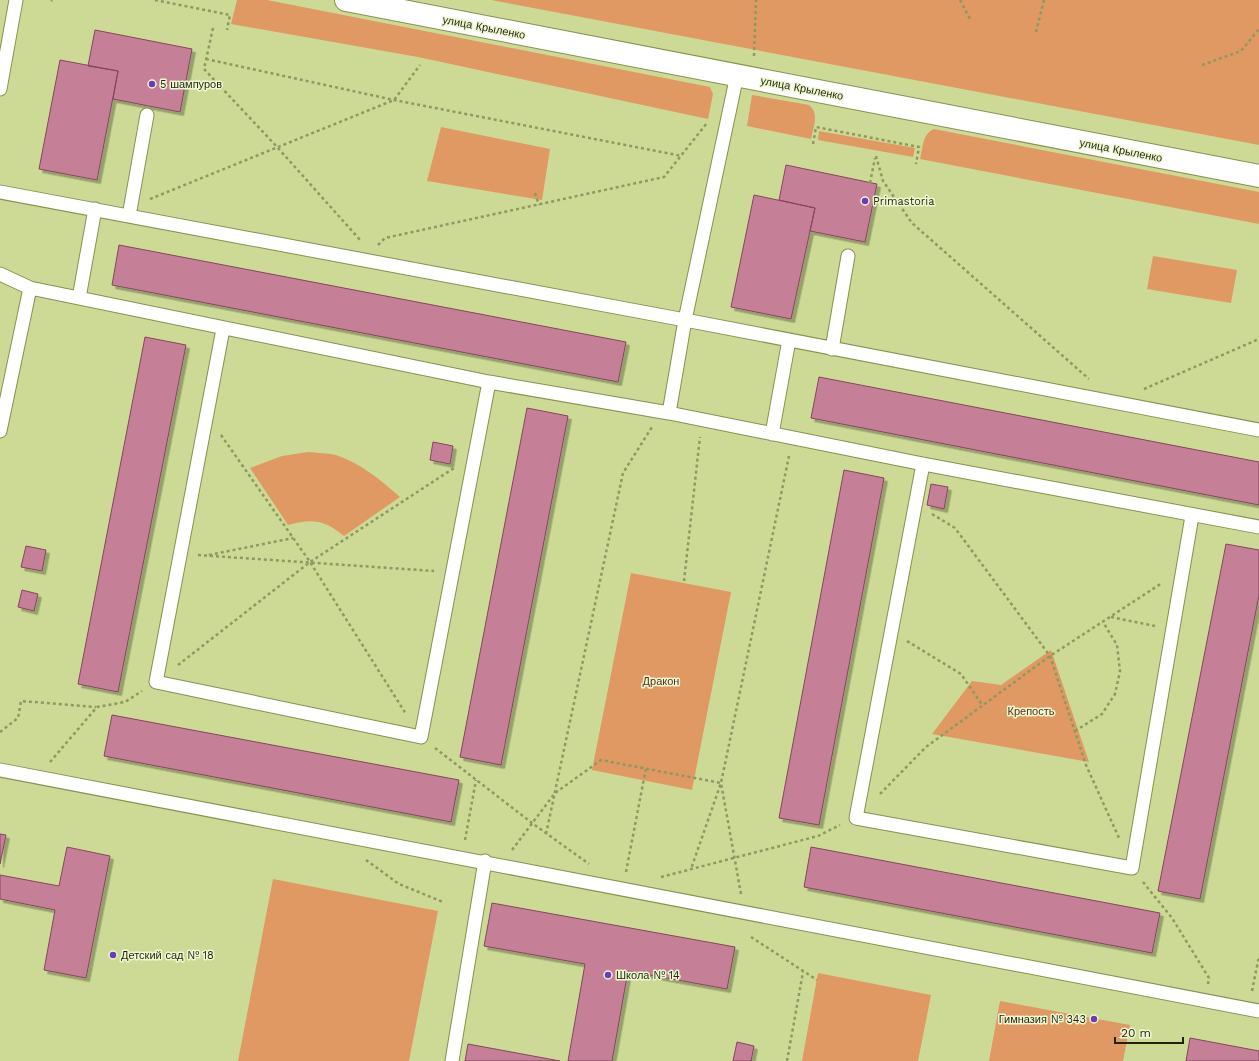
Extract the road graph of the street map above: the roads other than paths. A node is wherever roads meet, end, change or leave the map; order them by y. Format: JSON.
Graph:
{"nodes":[{"id":1,"x":16,"y":0,"type":"edge"},
{"id":2,"x":346,"y":0,"type":"edge"},
{"id":3,"x":4,"y":45,"type":"edge"},
{"id":4,"x":737,"y":76,"type":"junction"},
{"id":5,"x":0,"y":88,"type":"edge"},
{"id":6,"x":147,"y":115,"type":"dead end"},
{"id":7,"x":1259,"y":176,"type":"edge"},
{"id":8,"x":0,"y":192,"type":"edge"},
{"id":9,"x":95,"y":209,"type":"junction"},
{"id":10,"x":130,"y":211,"type":"junction"},
{"id":11,"x":848,"y":256,"type":"dead end"},
{"id":12,"x":0,"y":274,"type":"edge"},
{"id":13,"x":30,"y":288,"type":"junction"},
{"id":14,"x":79,"y":298,"type":"junction"},
{"id":15,"x":685,"y":320,"type":"junction"},
{"id":16,"x":223,"y":329,"type":"junction"},
{"id":17,"x":789,"y":340,"type":"junction"},
{"id":18,"x":832,"y":349,"type":"junction"},
{"id":19,"x":489,"y":382,"type":"junction"},
{"id":20,"x":665,"y":412,"type":"junction"},
{"id":21,"x":1259,"y":430,"type":"edge"},
{"id":22,"x":0,"y":431,"type":"edge"},
{"id":23,"x":772,"y":434,"type":"junction"},
{"id":24,"x":923,"y":464,"type":"junction"},
{"id":25,"x":1192,"y":516,"type":"junction"},
{"id":26,"x":1259,"y":527,"type":"edge"},
{"id":27,"x":0,"y":770,"type":"edge"},
{"id":28,"x":485,"y":861,"type":"junction"},
{"id":29,"x":1254,"y":1010,"type":"edge"},
{"id":30,"x":452,"y":1061,"type":"edge"}],
"edges":[{"from":1,"to":3,"type":"lane"},
{"from":2,"to":4,"type":"street","name":"улица Крыленко"},
{"from":3,"to":5,"type":"lane"},
{"from":4,"to":7,"type":"street","name":"улица Крыленко"},
{"from":4,"to":15,"type":"lane"},
{"from":6,"to":10,"type":"lane"},
{"from":8,"to":9,"type":"lane"},
{"from":9,"to":10,"type":"lane"},
{"from":9,"to":14,"type":"lane"},
{"from":10,"to":15,"type":"lane"},
{"from":11,"to":18,"type":"lane"},
{"from":12,"to":13,"type":"lane"},
{"from":13,"to":14,"type":"lane"},
{"from":13,"to":22,"type":"lane"},
{"from":14,"to":16,"type":"lane"},
{"from":15,"to":17,"type":"lane"},
{"from":15,"to":20,"type":"lane"},
{"from":16,"to":19,"type":"lane"},
{"from":16,"to":19,"type":"lane"},
{"from":17,"to":18,"type":"lane"},
{"from":17,"to":23,"type":"lane"},
{"from":18,"to":21,"type":"lane"},
{"from":19,"to":20,"type":"lane"},
{"from":20,"to":23,"type":"lane"},
{"from":23,"to":24,"type":"lane"},
{"from":24,"to":25,"type":"lane"},
{"from":24,"to":25,"type":"lane"},
{"from":25,"to":26,"type":"lane"},
{"from":27,"to":28,"type":"lane"},
{"from":28,"to":29,"type":"lane"},
{"from":28,"to":30,"type":"lane"}]}
